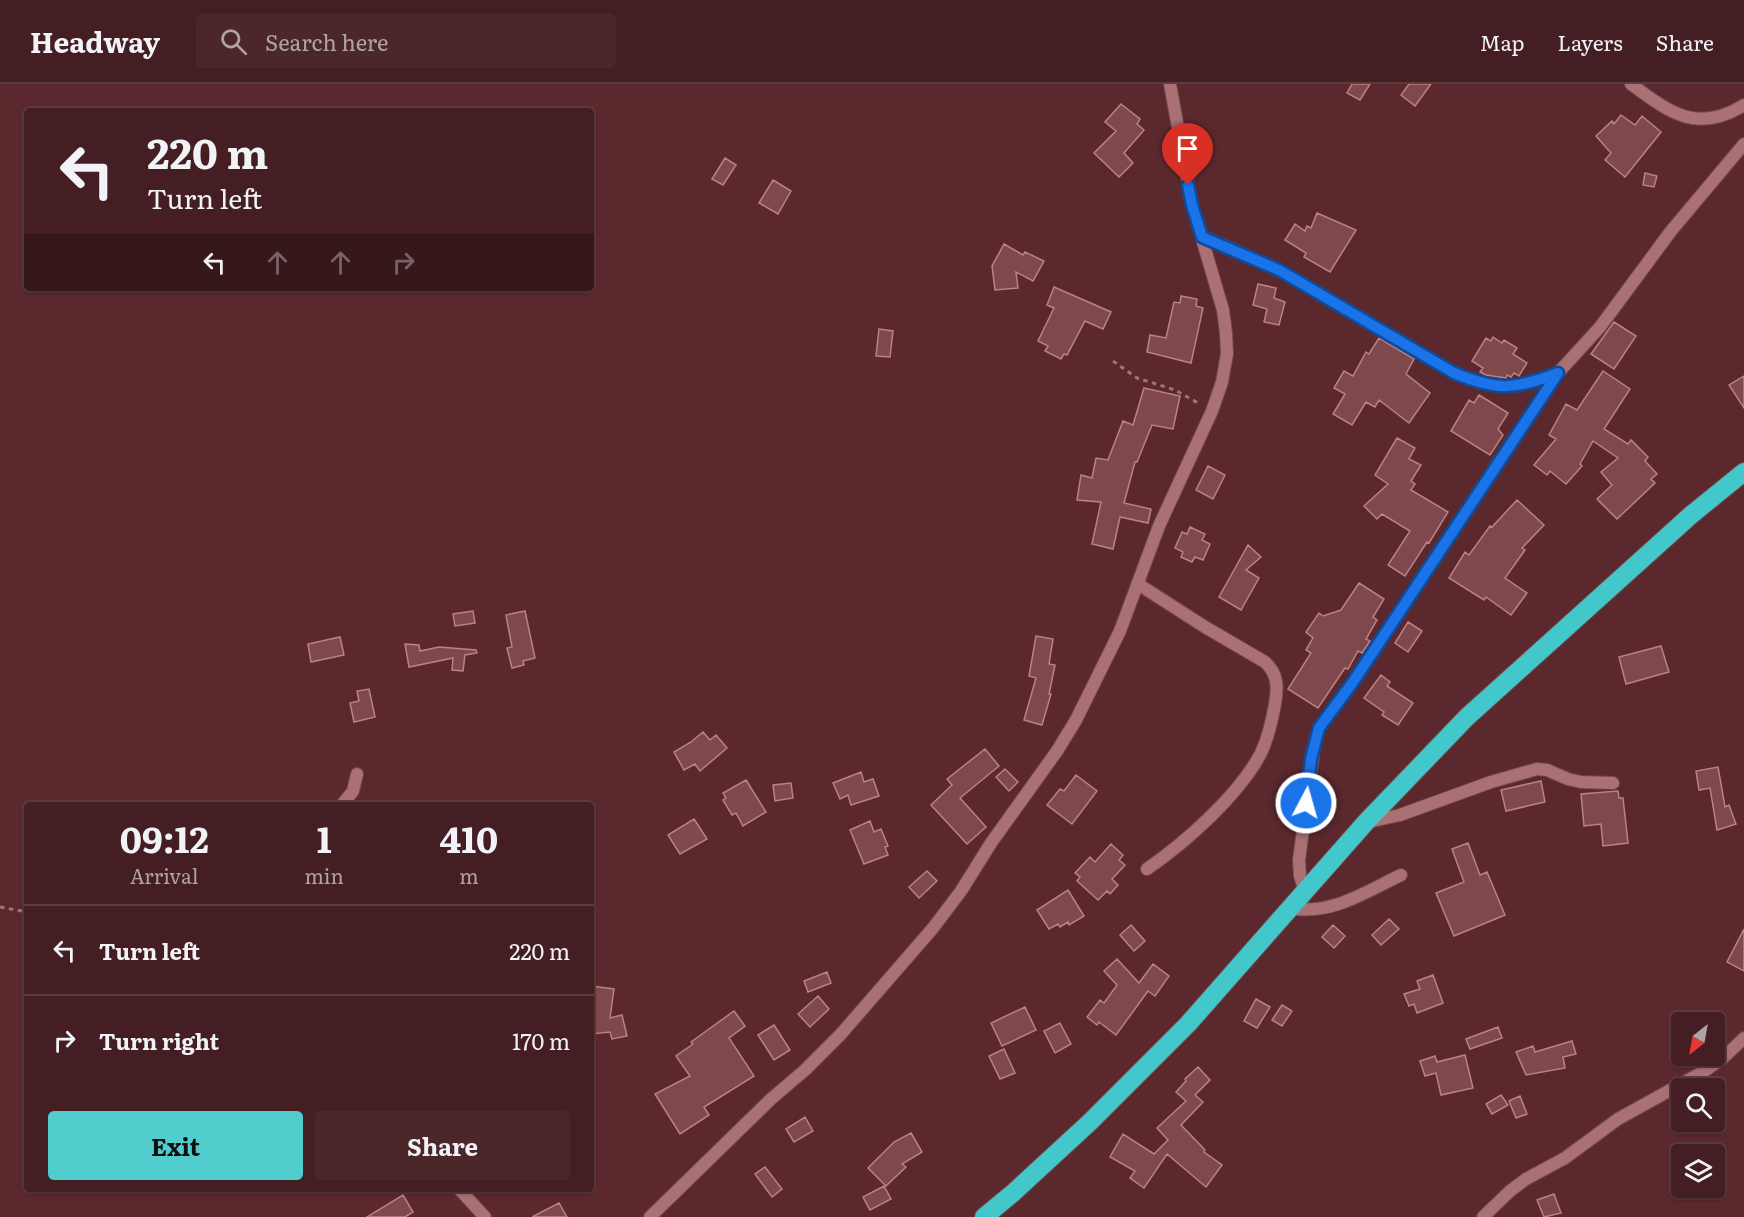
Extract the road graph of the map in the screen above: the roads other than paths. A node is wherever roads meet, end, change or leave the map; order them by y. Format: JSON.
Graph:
{"nodes":[{"id":1,"x":1170,"y":84,"type":"edge"},
{"id":2,"x":1631,"y":84,"type":"edge"},
{"id":3,"x":1744,"y":105,"type":"edge"},
{"id":4,"x":1744,"y":144,"type":"edge"},
{"id":5,"x":1202,"y":237,"type":"junction"},
{"id":6,"x":1558,"y":373,"type":"junction"},
{"id":7,"x":1744,"y":472,"type":"edge"},
{"id":8,"x":1138,"y":584,"type":"junction"},
{"id":9,"x":357,"y":774,"type":"dead end"},
{"id":10,"x":1612,"y":783,"type":"dead end"},
{"id":11,"x":344,"y":802,"type":"edge"},
{"id":12,"x":1366,"y":822,"type":"junction"},
{"id":13,"x":1147,"y":869,"type":"dead end"},
{"id":14,"x":1401,"y":875,"type":"dead end"},
{"id":15,"x":1305,"y":892,"type":"junction"},
{"id":16,"x":1289,"y":908,"type":"junction"},
{"id":17,"x":1744,"y":1038,"type":"edge"},
{"id":18,"x":462,"y":1192,"type":"edge"},
{"id":19,"x":485,"y":1217,"type":"edge"},
{"id":20,"x":650,"y":1217,"type":"edge"},
{"id":21,"x":984,"y":1217,"type":"edge"},
{"id":22,"x":1483,"y":1217,"type":"edge"}],
"edges":[{"from":1,"to":5,"type":"street"},
{"from":2,"to":3,"type":"street"},
{"from":4,"to":6,"type":"street"},
{"from":5,"to":6,"type":"street"},
{"from":5,"to":8,"type":"street"},
{"from":6,"to":15,"type":"street"},
{"from":7,"to":12,"type":"highway"},
{"from":8,"to":13,"type":"street"},
{"from":8,"to":20,"type":"street"},
{"from":9,"to":11,"type":"street"},
{"from":10,"to":12,"type":"street"},
{"from":12,"to":15,"type":"highway"},
{"from":14,"to":16,"type":"street"},
{"from":15,"to":16,"type":"highway"},
{"from":16,"to":21,"type":"highway"},
{"from":17,"to":22,"type":"street"},
{"from":18,"to":19,"type":"street"}]}
